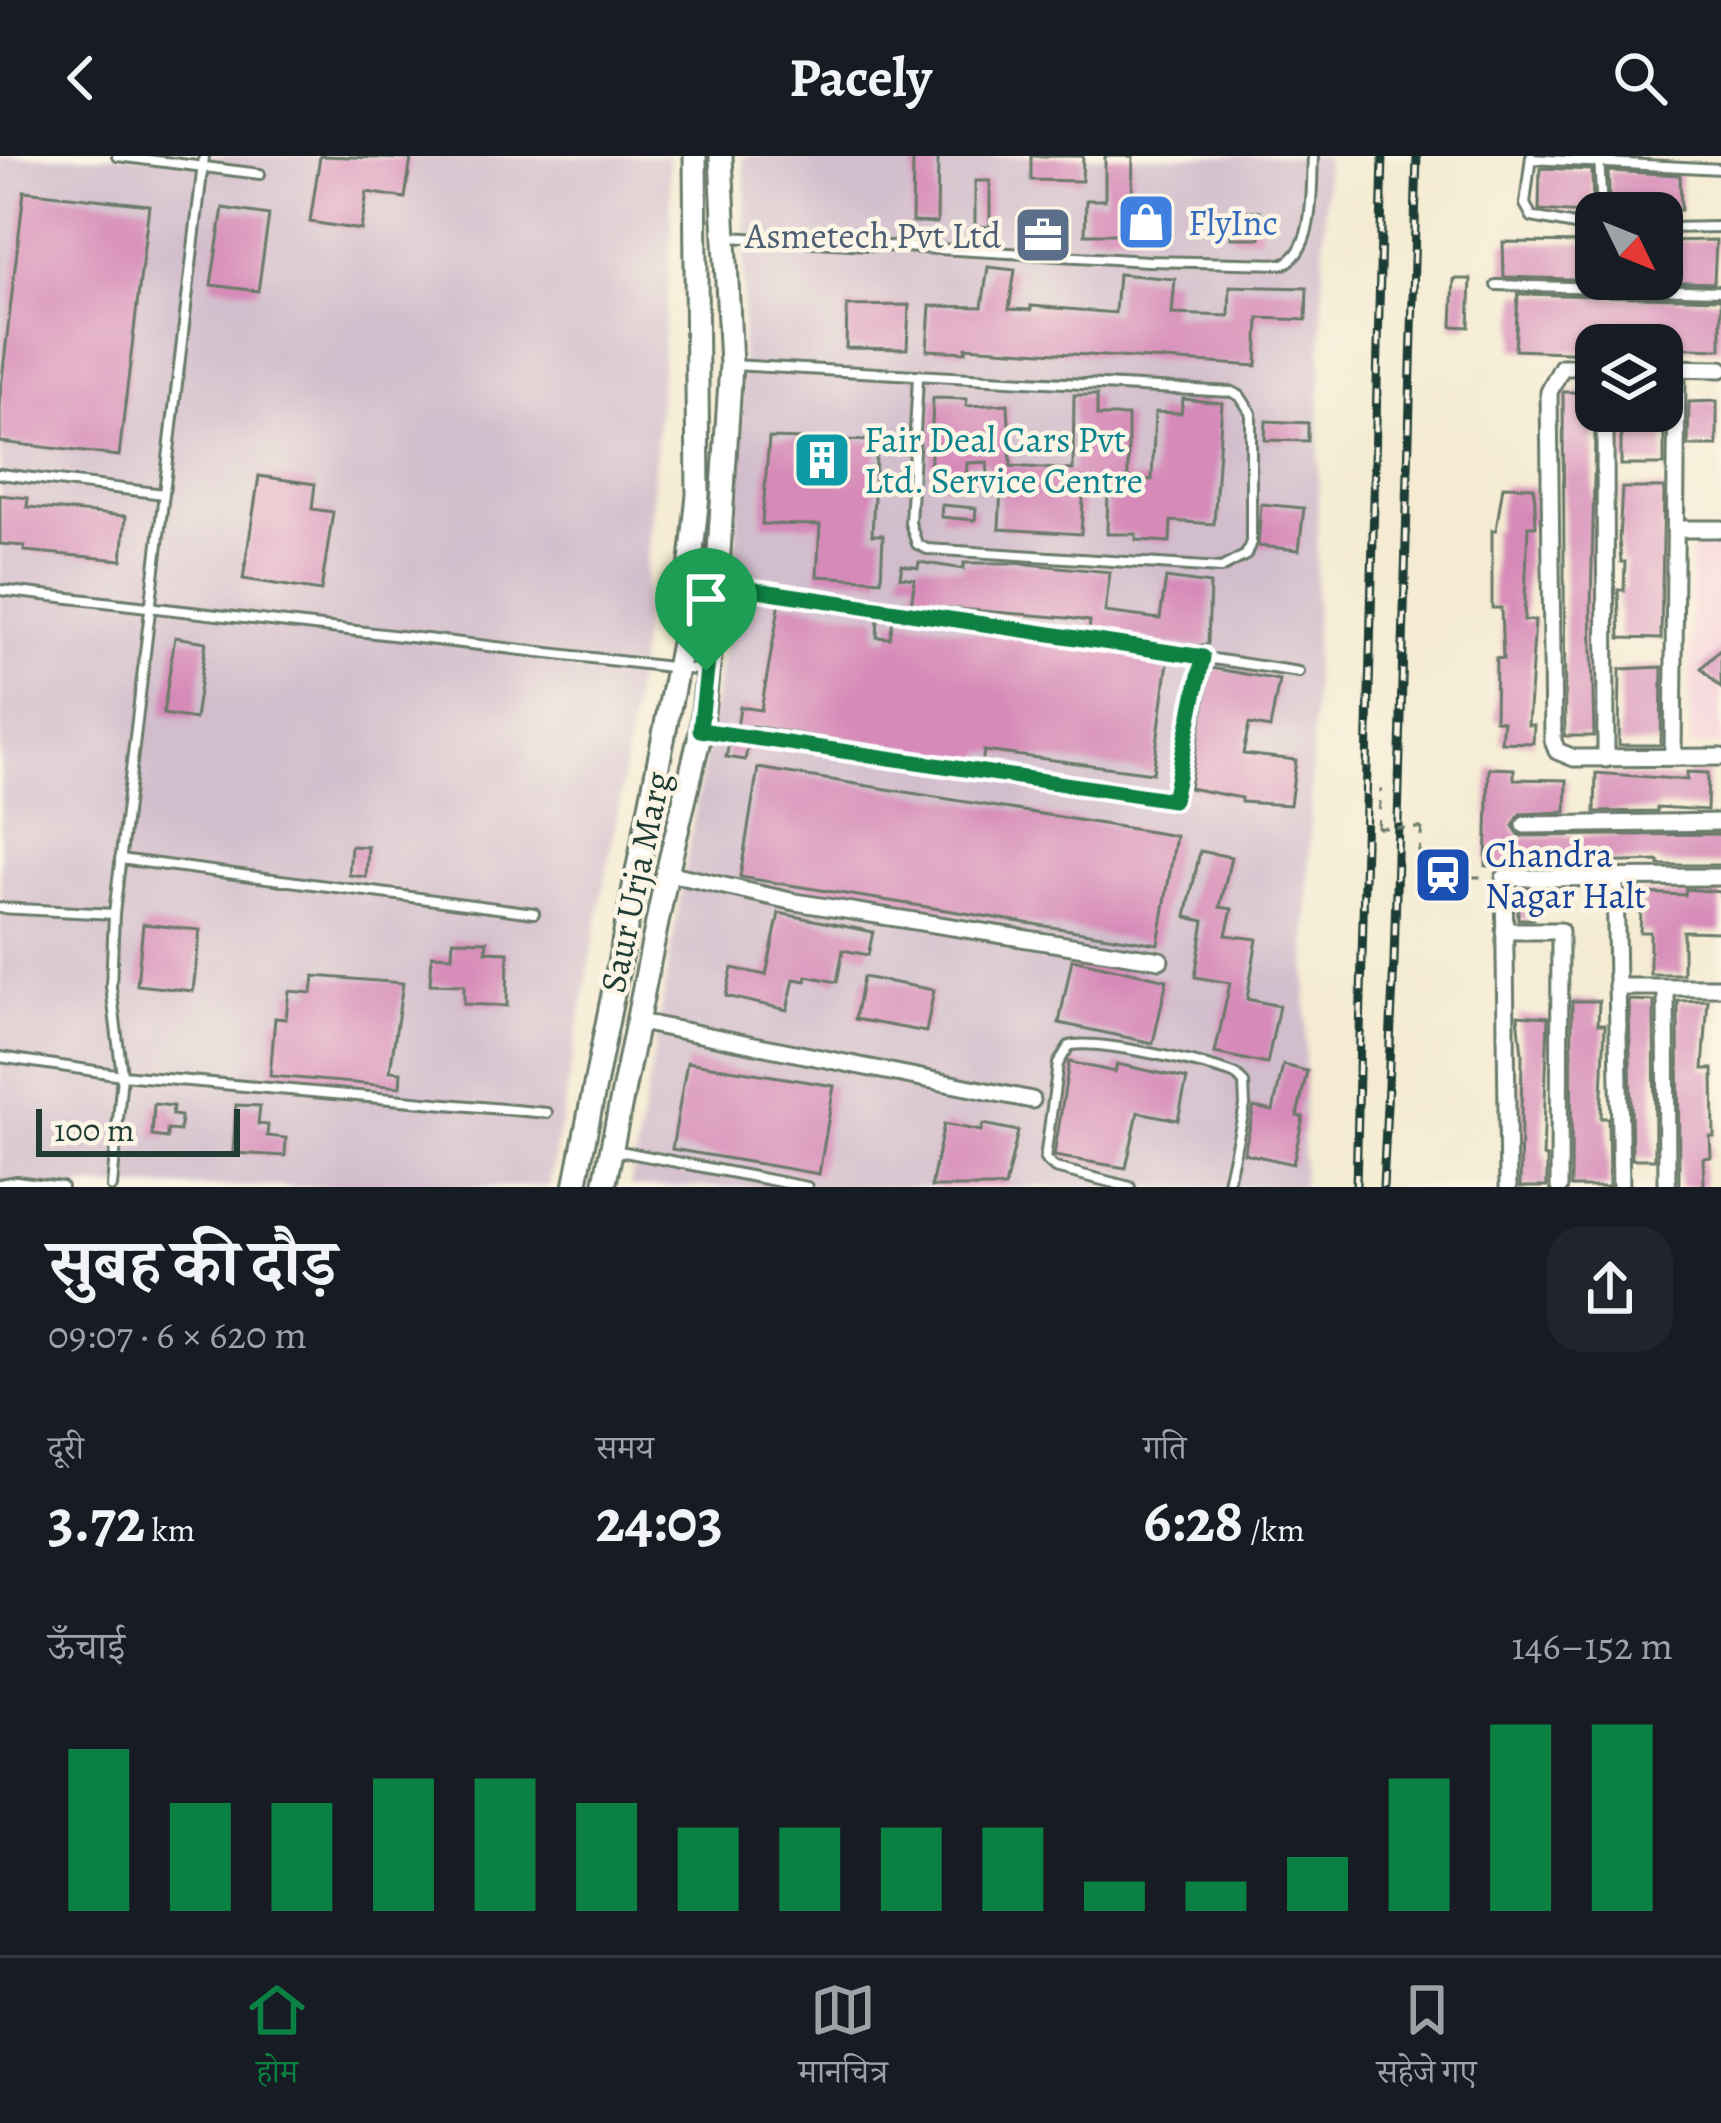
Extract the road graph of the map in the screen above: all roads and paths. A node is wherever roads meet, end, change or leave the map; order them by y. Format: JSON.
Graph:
{"nodes":[{"id":1,"x":117,"y":156,"type":"edge"},
{"id":2,"x":694,"y":156,"type":"edge"},
{"id":3,"x":722,"y":156,"type":"edge"},
{"id":4,"x":1313,"y":156,"type":"edge"},
{"id":5,"x":1531,"y":157,"type":"edge"},
{"id":6,"x":1599,"y":159,"type":"edge"},
{"id":7,"x":203,"y":161,"type":"edge"},
{"id":8,"x":1721,"y":169,"type":"edge"},
{"id":9,"x":260,"y":173,"type":"dead end"},
{"id":10,"x":1601,"y":192,"type":"edge"},
{"id":11,"x":1575,"y":225,"type":"edge"},
{"id":12,"x":1721,"y":227,"type":"edge"},
{"id":13,"x":1683,"y":228,"type":"edge"},
{"id":14,"x":727,"y":237,"type":"junction"},
{"id":15,"x":1496,"y":285,"type":"dead end"},
{"id":16,"x":1721,"y":291,"type":"edge"},
{"id":17,"x":730,"y":365,"type":"junction"},
{"id":18,"x":1575,"y":367,"type":"edge"},
{"id":19,"x":1683,"y":369,"type":"edge"},
{"id":20,"x":1721,"y":369,"type":"edge"},
{"id":21,"x":918,"y":377,"type":"junction"},
{"id":22,"x":1605,"y":432,"type":"edge"},
{"id":23,"x":1672,"y":432,"type":"edge"},
{"id":24,"x":0,"y":474,"type":"edge"},
{"id":25,"x":164,"y":494,"type":"junction"},
{"id":26,"x":1721,"y":529,"type":"edge"},
{"id":27,"x":1676,"y":530,"type":"junction"},
{"id":28,"x":717,"y":584,"type":"junction"},
{"id":29,"x":0,"y":590,"type":"edge"},
{"id":30,"x":150,"y":609,"type":"junction"},
{"id":31,"x":1203,"y":657,"type":"junction"},
{"id":32,"x":678,"y":665,"type":"junction"},
{"id":33,"x":706,"y":671,"type":"junction"},
{"id":34,"x":1299,"y":672,"type":"dead end"},
{"id":35,"x":700,"y":730,"type":"junction"},
{"id":36,"x":1672,"y":756,"type":"junction"},
{"id":37,"x":1721,"y":757,"type":"edge"},
{"id":38,"x":1606,"y":759,"type":"junction"},
{"id":39,"x":1381,"y":789,"type":"dead end"},
{"id":40,"x":1721,"y":822,"type":"edge"},
{"id":41,"x":1525,"y":825,"type":"dead end"},
{"id":42,"x":120,"y":860,"type":"junction"},
{"id":43,"x":667,"y":873,"type":"junction"},
{"id":44,"x":1504,"y":878,"type":"junction"},
{"id":45,"x":1615,"y":878,"type":"junction"},
{"id":46,"x":1721,"y":878,"type":"edge"},
{"id":47,"x":0,"y":908,"type":"edge"},
{"id":48,"x":534,"y":913,"type":"dead end"},
{"id":49,"x":114,"y":914,"type":"junction"},
{"id":50,"x":1504,"y":931,"type":"junction"},
{"id":51,"x":1160,"y":960,"type":"dead end"},
{"id":52,"x":1617,"y":987,"type":"junction"},
{"id":53,"x":1721,"y":987,"type":"edge"},
{"id":54,"x":1666,"y":988,"type":"junction"},
{"id":55,"x":640,"y":1022,"type":"junction"},
{"id":56,"x":0,"y":1057,"type":"edge"},
{"id":57,"x":122,"y":1075,"type":"junction"},
{"id":58,"x":1032,"y":1100,"type":"joint"},
{"id":59,"x":1050,"y":1103,"type":"junction"},
{"id":60,"x":547,"y":1113,"type":"dead end"},
{"id":61,"x":610,"y":1150,"type":"junction"},
{"id":62,"x":0,"y":1184,"type":"edge"},
{"id":63,"x":62,"y":1187,"type":"edge"},
{"id":64,"x":112,"y":1187,"type":"edge"},
{"id":65,"x":575,"y":1187,"type":"edge"},
{"id":66,"x":604,"y":1187,"type":"edge"},
{"id":67,"x":807,"y":1187,"type":"edge"},
{"id":68,"x":1130,"y":1187,"type":"edge"},
{"id":69,"x":1227,"y":1187,"type":"edge"},
{"id":70,"x":1508,"y":1187,"type":"edge"},
{"id":71,"x":1559,"y":1187,"type":"edge"},
{"id":72,"x":1621,"y":1187,"type":"edge"},
{"id":73,"x":1667,"y":1187,"type":"edge"}],
"edges":[{"from":1,"to":7,"type":"lane"},
{"from":2,"to":32,"type":"street","name":"Saur Urja Marg"},
{"from":3,"to":14,"type":"street","name":"Saur Urja Marg"},
{"from":4,"to":14,"type":"lane"},
{"from":5,"to":6,"type":"lane"},
{"from":5,"to":11,"type":"lane"},
{"from":6,"to":8,"type":"lane"},
{"from":6,"to":10,"type":"lane"},
{"from":7,"to":9,"type":"lane"},
{"from":7,"to":25,"type":"lane"},
{"from":12,"to":13,"type":"lane"},
{"from":14,"to":17,"type":"street","name":"Saur Urja Marg"},
{"from":15,"to":16,"type":"lane"},
{"from":17,"to":21,"type":"lane"},
{"from":17,"to":28,"type":"street","name":"Saur Urja Marg"},
{"from":18,"to":38,"type":"street"},
{"from":19,"to":20,"type":"street"},
{"from":21,"to":21,"type":"lane"},
{"from":22,"to":38,"type":"street"},
{"from":23,"to":27,"type":"street"},
{"from":24,"to":25,"type":"lane"},
{"from":25,"to":30,"type":"lane"},
{"from":26,"to":27,"type":"street"},
{"from":27,"to":36,"type":"street"},
{"from":28,"to":31,"type":"lane"},
{"from":28,"to":33,"type":"street","name":"Saur Urja Marg"},
{"from":29,"to":30,"type":"lane"},
{"from":30,"to":32,"type":"lane"},
{"from":30,"to":42,"type":"lane"},
{"from":31,"to":34,"type":"lane"},
{"from":31,"to":35,"type":"lane"},
{"from":32,"to":33,"type":"lane"},
{"from":32,"to":65,"type":"street","name":"Saur Urja Marg"},
{"from":33,"to":35,"type":"street","name":"Saur Urja Marg"},
{"from":35,"to":43,"type":"street","name":"Saur Urja Marg"},
{"from":36,"to":37,"type":"street"},
{"from":36,"to":38,"type":"street"},
{"from":39,"to":44,"type":"path","bridge":true},
{"from":40,"to":41,"type":"street"},
{"from":42,"to":48,"type":"lane"},
{"from":42,"to":49,"type":"lane"},
{"from":43,"to":51,"type":"street"},
{"from":43,"to":55,"type":"street","name":"Saur Urja Marg"},
{"from":44,"to":45,"type":"street"},
{"from":44,"to":50,"type":"street"},
{"from":45,"to":46,"type":"street"},
{"from":45,"to":52,"type":"street"},
{"from":47,"to":49,"type":"lane"},
{"from":49,"to":57,"type":"lane"},
{"from":50,"to":70,"type":"street"},
{"from":50,"to":71,"type":"street"},
{"from":52,"to":54,"type":"street"},
{"from":52,"to":72,"type":"street"},
{"from":53,"to":54,"type":"street"},
{"from":54,"to":73,"type":"street"},
{"from":55,"to":58,"type":"street"},
{"from":55,"to":61,"type":"street","name":"Saur Urja Marg"},
{"from":56,"to":57,"type":"lane"},
{"from":57,"to":60,"type":"lane"},
{"from":57,"to":64,"type":"lane"},
{"from":58,"to":59,"type":"lane"},
{"from":59,"to":68,"type":"lane"},
{"from":59,"to":69,"type":"lane"},
{"from":61,"to":66,"type":"street","name":"Saur Urja Marg"},
{"from":61,"to":67,"type":"lane"},
{"from":62,"to":63,"type":"lane"}]}
